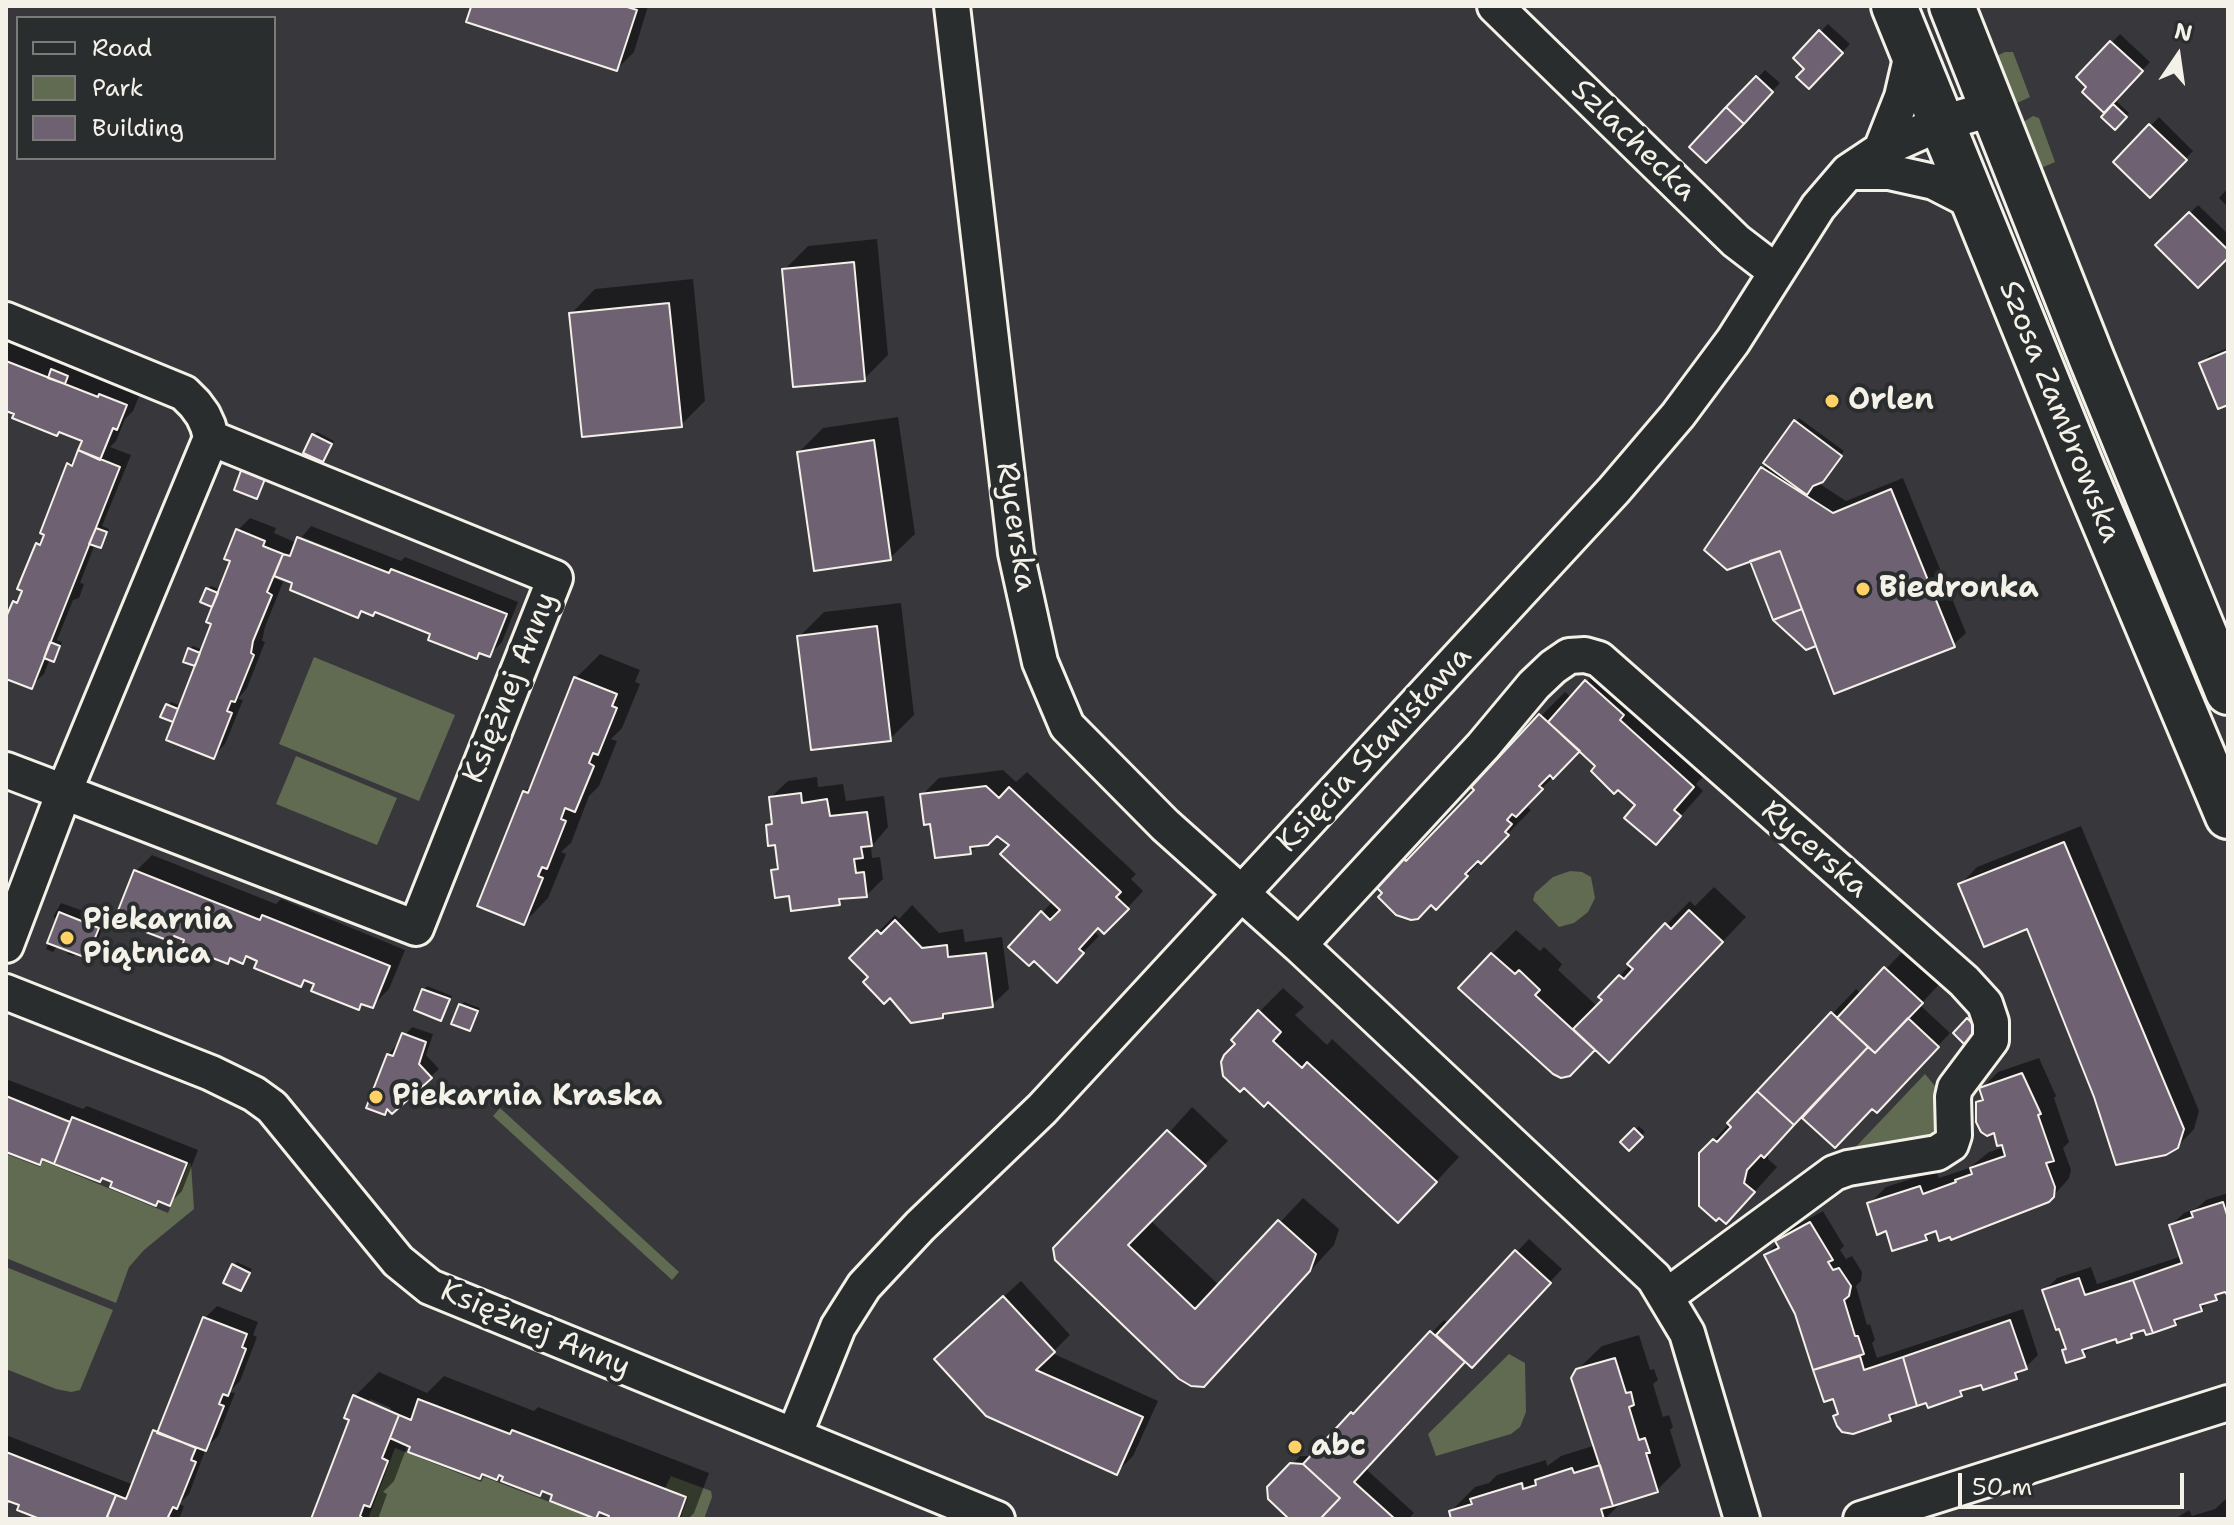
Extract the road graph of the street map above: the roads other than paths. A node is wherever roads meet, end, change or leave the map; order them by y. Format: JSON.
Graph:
{"nodes":[{"id":1,"x":952,"y":6,"type":"edge"},
{"id":2,"x":1495,"y":6,"type":"edge"},
{"id":3,"x":1894,"y":6,"type":"edge"},
{"id":4,"x":1952,"y":6,"type":"edge"},
{"id":5,"x":1912,"y":54,"type":"junction"},
{"id":6,"x":1992,"y":109,"type":"junction"},
{"id":7,"x":1941,"y":123,"type":"junction"},
{"id":8,"x":1881,"y":150,"type":"junction"},
{"id":9,"x":1848,"y":172,"type":"junction"},
{"id":10,"x":1973,"y":202,"type":"junction"},
{"id":11,"x":1775,"y":271,"type":"junction"},
{"id":12,"x":6,"y":320,"type":"edge"},
{"id":13,"x":211,"y":438,"type":"junction"},
{"id":14,"x":2130,"y":451,"type":"junction"},
{"id":15,"x":2083,"y":471,"type":"junction"},
{"id":16,"x":2228,"y":692,"type":"edge"},
{"id":17,"x":6,"y":770,"type":"edge"},
{"id":18,"x":64,"y":792,"type":"junction"},
{"id":19,"x":2228,"y":816,"type":"edge"},
{"id":20,"x":1242,"y":895,"type":"junction"},
{"id":21,"x":6,"y":945,"type":"edge"},
{"id":22,"x":1299,"y":945,"type":"junction"},
{"id":23,"x":6,"y":992,"type":"edge"},
{"id":24,"x":1667,"y":1296,"type":"junction"},
{"id":25,"x":2228,"y":1403,"type":"edge"},
{"id":26,"x":794,"y":1436,"type":"junction"},
{"id":27,"x":997,"y":1519,"type":"edge"},
{"id":28,"x":1742,"y":1519,"type":"edge"},
{"id":29,"x":1861,"y":1519,"type":"edge"}],
"edges":[{"from":1,"to":20,"type":"street","name":"Rycerska"},
{"from":2,"to":11,"type":"street","name":"Szlachecka"},
{"from":3,"to":5,"type":"main road","name":"Szosa Zambrowska"},
{"from":4,"to":6,"type":"main road","name":"Szosa Zambrowska"},
{"from":5,"to":7,"type":"main road","name":"Szosa Zambrowska"},
{"from":5,"to":8,"type":"street"},
{"from":6,"to":7,"type":"street","name":"Księcia Stanisława"},
{"from":6,"to":14,"type":"main road","name":"Szosa Zambrowska"},
{"from":7,"to":8,"type":"street","name":"Księcia Stanisława"},
{"from":7,"to":10,"type":"main road","name":"Szosa Zambrowska"},
{"from":8,"to":9,"type":"street","name":"Księcia Stanisława"},
{"from":9,"to":10,"type":"street"},
{"from":9,"to":11,"type":"street","name":"Księcia Stanisława"},
{"from":10,"to":15,"type":"main road","name":"Szosa Zambrowska"},
{"from":11,"to":20,"type":"street","name":"Księcia Stanisława"},
{"from":12,"to":13,"type":"street"},
{"from":13,"to":18,"type":"street"},
{"from":13,"to":18,"type":"street","name":"Księżnej Anny"},
{"from":14,"to":15,"type":"main road"},
{"from":14,"to":16,"type":"main road","name":"Szosa Zambrowska"},
{"from":15,"to":19,"type":"main road","name":"Szosa Zambrowska"},
{"from":17,"to":18,"type":"street","name":"Księżnej Anny"},
{"from":18,"to":21,"type":"street"},
{"from":20,"to":22,"type":"street","name":"Rycerska"},
{"from":20,"to":26,"type":"street","name":"Księcia Stanisława"},
{"from":22,"to":24,"type":"street","name":"Rycerska"},
{"from":22,"to":24,"type":"street","name":"Rycerska"},
{"from":23,"to":26,"type":"street","name":"Księżnej Anny"},
{"from":24,"to":28,"type":"street","name":"Rycerska"},
{"from":25,"to":29,"type":"street"},
{"from":26,"to":27,"type":"street","name":"Księżnej Anny"}]}
